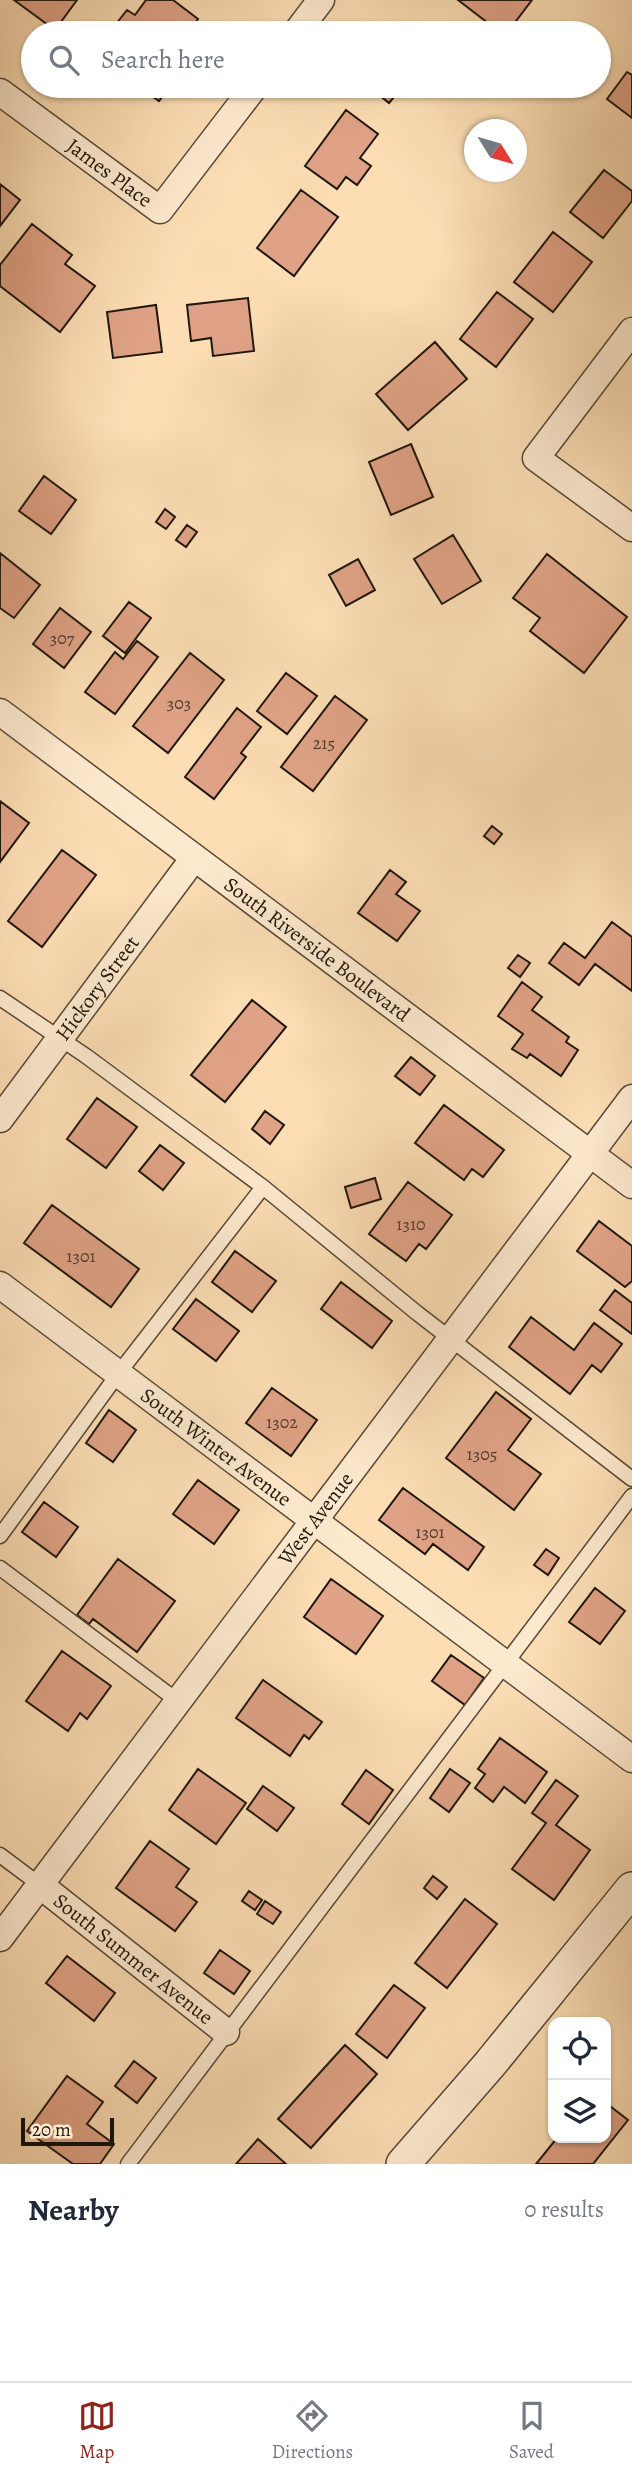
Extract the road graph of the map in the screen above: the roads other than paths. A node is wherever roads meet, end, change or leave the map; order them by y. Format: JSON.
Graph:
{"nodes":[{"id":1,"x":321,"y":0,"type":"edge"},
{"id":2,"x":305,"y":21,"type":"edge"},
{"id":3,"x":0,"y":92,"type":"edge"},
{"id":4,"x":247,"y":98,"type":"edge"},
{"id":5,"x":632,"y":331,"type":"edge"},
{"id":6,"x":632,"y":528,"type":"edge"},
{"id":7,"x":0,"y":712,"type":"edge"},
{"id":8,"x":194,"y":858,"type":"junction"},
{"id":9,"x":0,"y":998,"type":"edge"},
{"id":10,"x":59,"y":1039,"type":"junction"},
{"id":11,"x":632,"y":1098,"type":"edge"},
{"id":12,"x":0,"y":1119,"type":"edge"},
{"id":13,"x":589,"y":1153,"type":"junction"},
{"id":14,"x":632,"y":1185,"type":"edge"},
{"id":15,"x":263,"y":1187,"type":"junction"},
{"id":16,"x":0,"y":1285,"type":"edge"},
{"id":17,"x":451,"y":1339,"type":"junction"},
{"id":18,"x":118,"y":1374,"type":"junction"},
{"id":19,"x":632,"y":1479,"type":"edge"},
{"id":20,"x":632,"y":1496,"type":"edge"},
{"id":21,"x":313,"y":1522,"type":"junction"},
{"id":22,"x":0,"y":1536,"type":"edge"},
{"id":23,"x":0,"y":1568,"type":"edge"},
{"id":24,"x":504,"y":1664,"type":"junction"},
{"id":25,"x":179,"y":1702,"type":"junction"},
{"id":26,"x":632,"y":1759,"type":"edge"},
{"id":27,"x":0,"y":1855,"type":"edge"},
{"id":28,"x":40,"y":1885,"type":"junction"},
{"id":29,"x":632,"y":1889,"type":"edge"},
{"id":30,"x":0,"y":1938,"type":"edge"},
{"id":31,"x":226,"y":2032,"type":"junction"},
{"id":32,"x":128,"y":2164,"type":"edge"},
{"id":33,"x":403,"y":2164,"type":"edge"}],
"edges":[{"from":1,"to":2,"type":"street"},
{"from":3,"to":4,"type":"street","name":"James Place"},
{"from":5,"to":6,"type":"street"},
{"from":7,"to":8,"type":"street","name":"South Riverside Boulevard"},
{"from":8,"to":10,"type":"street","name":"Hickory Street"},
{"from":8,"to":13,"type":"street","name":"South Riverside Boulevard"},
{"from":9,"to":10,"type":"lane"},
{"from":10,"to":12,"type":"street","name":"Hickory Street"},
{"from":10,"to":15,"type":"lane"},
{"from":11,"to":13,"type":"street","name":"West Avenue"},
{"from":13,"to":14,"type":"street","name":"South Riverside Boulevard"},
{"from":13,"to":17,"type":"street","name":"West Avenue"},
{"from":15,"to":17,"type":"lane"},
{"from":15,"to":18,"type":"lane"},
{"from":16,"to":18,"type":"street","name":"South Winter Avenue"},
{"from":17,"to":19,"type":"lane"},
{"from":17,"to":21,"type":"street","name":"West Avenue"},
{"from":18,"to":21,"type":"street","name":"South Winter Avenue"},
{"from":18,"to":22,"type":"lane"},
{"from":20,"to":24,"type":"lane"},
{"from":21,"to":24,"type":"street","name":"South Winter Avenue"},
{"from":21,"to":25,"type":"street","name":"West Avenue"},
{"from":23,"to":25,"type":"lane"},
{"from":24,"to":26,"type":"street","name":"South Winter Avenue"},
{"from":24,"to":31,"type":"lane"},
{"from":25,"to":28,"type":"street","name":"West Avenue"},
{"from":27,"to":28,"type":"lane"},
{"from":28,"to":30,"type":"street","name":"West Avenue"},
{"from":28,"to":31,"type":"street","name":"South Summer Avenue"},
{"from":29,"to":33,"type":"street"},
{"from":31,"to":32,"type":"lane"}]}
